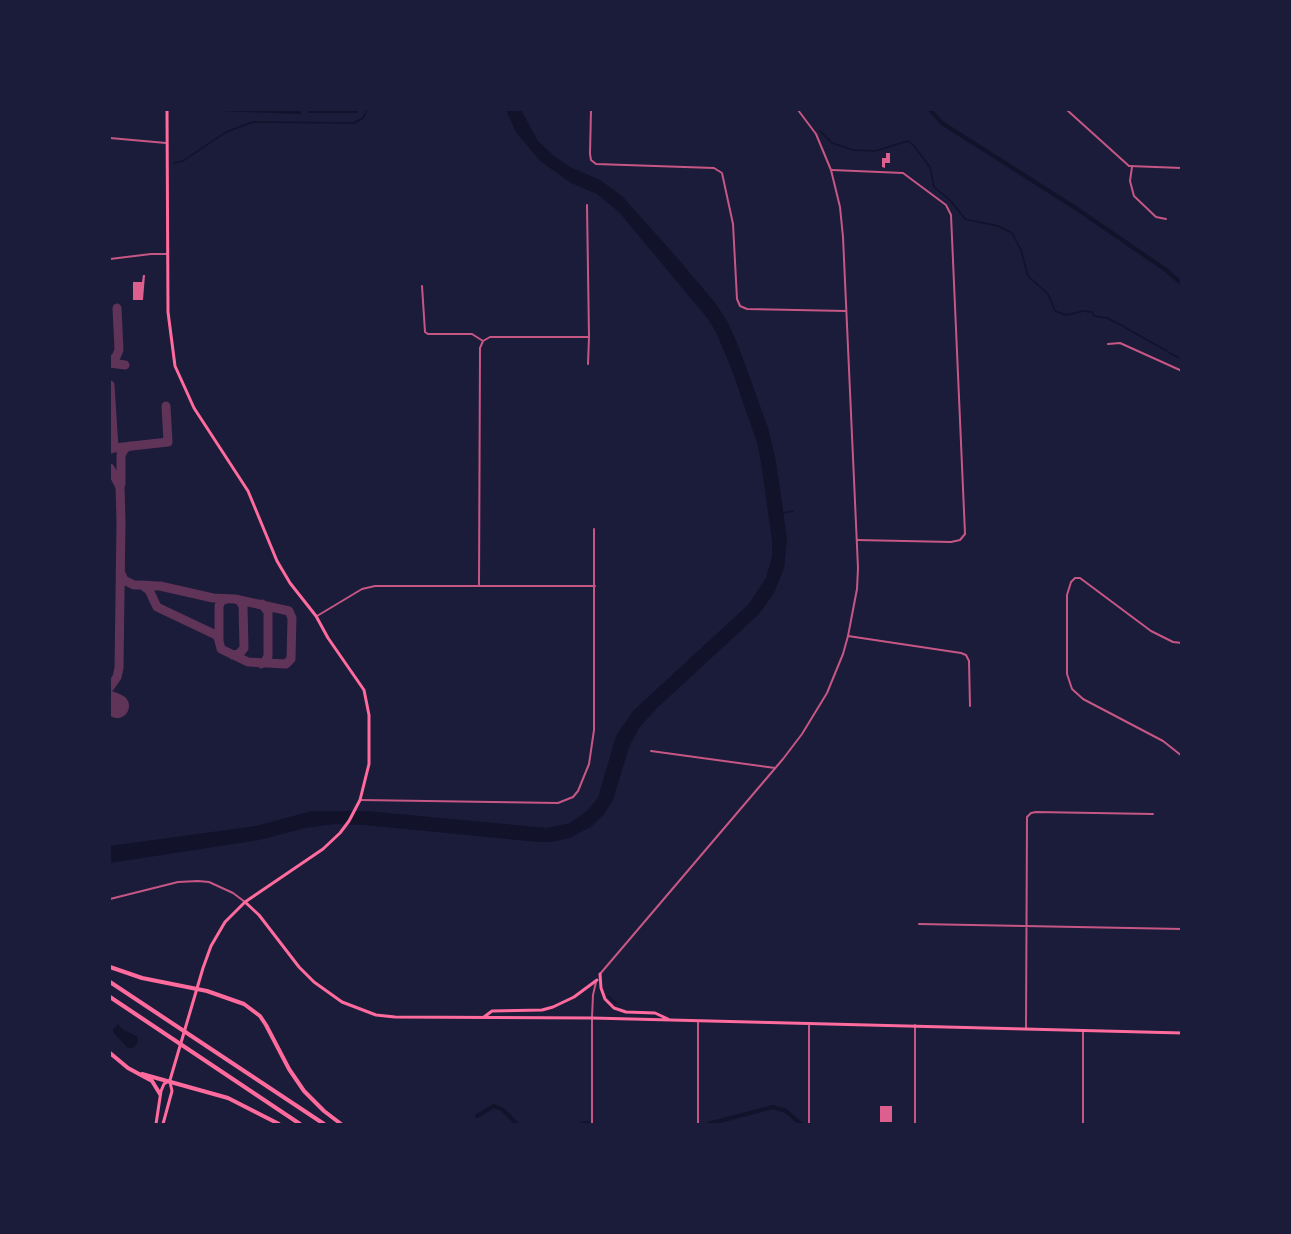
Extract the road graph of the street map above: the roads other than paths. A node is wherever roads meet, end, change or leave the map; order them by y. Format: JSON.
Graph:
{"nodes":[{"id":1,"x":167,"y":110,"type":"edge"},
{"id":2,"x":591,"y":110,"type":"edge"},
{"id":3,"x":798,"y":110,"type":"edge"},
{"id":4,"x":1067,"y":110,"type":"edge"},
{"id":5,"x":110,"y":138,"type":"edge"},
{"id":6,"x":167,"y":143,"type":"junction"},
{"id":7,"x":1131,"y":166,"type":"junction"},
{"id":8,"x":1182,"y":168,"type":"edge"},
{"id":9,"x":831,"y":170,"type":"junction"},
{"id":10,"x":587,"y":205,"type":"dead end"},
{"id":11,"x":1166,"y":219,"type":"dead end"},
{"id":12,"x":168,"y":254,"type":"junction"},
{"id":13,"x":110,"y":259,"type":"edge"},
{"id":14,"x":422,"y":286,"type":"dead end"},
{"id":15,"x":847,"y":311,"type":"junction"},
{"id":16,"x":589,"y":337,"type":"junction"},
{"id":17,"x":483,"y":341,"type":"junction"},
{"id":18,"x":1108,"y":344,"type":"dead end"},
{"id":19,"x":588,"y":364,"type":"dead end"},
{"id":20,"x":1182,"y":371,"type":"edge"},
{"id":21,"x":594,"y":529,"type":"dead end"},
{"id":22,"x":857,"y":540,"type":"junction"},
{"id":23,"x":479,"y":586,"type":"junction"},
{"id":24,"x":595,"y":586,"type":"junction"},
{"id":25,"x":316,"y":616,"type":"junction"},
{"id":26,"x":848,"y":636,"type":"junction"},
{"id":27,"x":1182,"y":644,"type":"edge"},
{"id":28,"x":970,"y":706,"type":"dead end"},
{"id":29,"x":651,"y":751,"type":"dead end"},
{"id":30,"x":1181,"y":755,"type":"edge"},
{"id":31,"x":775,"y":768,"type":"junction"},
{"id":32,"x":360,"y":800,"type":"junction"},
{"id":33,"x":1154,"y":814,"type":"dead end"},
{"id":34,"x":110,"y":899,"type":"edge"},
{"id":35,"x":245,"y":903,"type":"junction"},
{"id":36,"x":919,"y":924,"type":"dead end"},
{"id":37,"x":1025,"y":925,"type":"junction"},
{"id":38,"x":1182,"y":929,"type":"edge"},
{"id":39,"x":110,"y":967,"type":"edge"},
{"id":40,"x":600,"y":974,"type":"junction"},
{"id":41,"x":597,"y":980,"type":"junction"},
{"id":42,"x":110,"y":982,"type":"edge"},
{"id":43,"x":196,"y":988,"type":"junction"},
{"id":44,"x":110,"y":997,"type":"edge"},
{"id":45,"x":484,"y":1018,"type":"junction"},
{"id":46,"x":592,"y":1018,"type":"junction"},
{"id":47,"x":669,"y":1020,"type":"junction"},
{"id":48,"x":698,"y":1021,"type":"junction"},
{"id":49,"x":809,"y":1023,"type":"junction"},
{"id":50,"x":915,"y":1025,"type":"junction"},
{"id":51,"x":1026,"y":1028,"type":"junction"},
{"id":52,"x":1083,"y":1030,"type":"junction"},
{"id":53,"x":1182,"y":1033,"type":"edge"},
{"id":54,"x":110,"y":1053,"type":"edge"},
{"id":55,"x":142,"y":1074,"type":"junction"},
{"id":56,"x":170,"y":1080,"type":"junction"},
{"id":57,"x":160,"y":1094,"type":"junction"},
{"id":58,"x":156,"y":1125,"type":"edge"},
{"id":59,"x":163,"y":1125,"type":"edge"},
{"id":60,"x":279,"y":1125,"type":"edge"},
{"id":61,"x":300,"y":1125,"type":"edge"},
{"id":62,"x":324,"y":1125,"type":"edge"},
{"id":63,"x":342,"y":1125,"type":"edge"},
{"id":64,"x":592,"y":1125,"type":"edge"},
{"id":65,"x":698,"y":1125,"type":"edge"},
{"id":66,"x":808,"y":1125,"type":"edge"},
{"id":67,"x":915,"y":1125,"type":"edge"},
{"id":68,"x":1083,"y":1125,"type":"edge"}],
"edges":[{"from":1,"to":6,"type":"main road"},
{"from":2,"to":15,"type":"street"},
{"from":3,"to":9,"type":"street"},
{"from":4,"to":7,"type":"street"},
{"from":5,"to":6,"type":"street"},
{"from":6,"to":12,"type":"main road"},
{"from":7,"to":8,"type":"street"},
{"from":7,"to":11,"type":"street"},
{"from":9,"to":15,"type":"street"},
{"from":9,"to":22,"type":"street"},
{"from":10,"to":16,"type":"street"},
{"from":12,"to":13,"type":"street"},
{"from":12,"to":25,"type":"main road"},
{"from":14,"to":17,"type":"street"},
{"from":15,"to":22,"type":"street"},
{"from":16,"to":17,"type":"street"},
{"from":16,"to":19,"type":"street"},
{"from":17,"to":23,"type":"street"},
{"from":18,"to":20,"type":"street"},
{"from":21,"to":24,"type":"street"},
{"from":22,"to":26,"type":"street"},
{"from":23,"to":24,"type":"street"},
{"from":23,"to":25,"type":"street"},
{"from":24,"to":32,"type":"street"},
{"from":25,"to":32,"type":"main road"},
{"from":26,"to":28,"type":"street"},
{"from":26,"to":31,"type":"street"},
{"from":27,"to":30,"type":"street"},
{"from":29,"to":31,"type":"street"},
{"from":31,"to":40,"type":"street"},
{"from":32,"to":35,"type":"main road"},
{"from":33,"to":37,"type":"street"},
{"from":34,"to":35,"type":"street"},
{"from":35,"to":43,"type":"main road"},
{"from":35,"to":45,"type":"main road"},
{"from":36,"to":37,"type":"street"},
{"from":37,"to":38,"type":"street"},
{"from":37,"to":51,"type":"street"},
{"from":39,"to":43,"type":"highway"},
{"from":40,"to":41,"type":"street"},
{"from":40,"to":47,"type":"main road"},
{"from":41,"to":45,"type":"main road"},
{"from":41,"to":46,"type":"street"},
{"from":42,"to":62,"type":"highway"},
{"from":43,"to":56,"type":"main road"},
{"from":43,"to":63,"type":"highway"},
{"from":44,"to":61,"type":"highway"},
{"from":45,"to":46,"type":"main road"},
{"from":46,"to":47,"type":"main road"},
{"from":46,"to":64,"type":"street"},
{"from":47,"to":48,"type":"main road"},
{"from":48,"to":49,"type":"main road"},
{"from":48,"to":65,"type":"street"},
{"from":49,"to":50,"type":"main road"},
{"from":49,"to":66,"type":"street"},
{"from":50,"to":51,"type":"main road"},
{"from":50,"to":67,"type":"street"},
{"from":51,"to":52,"type":"main road"},
{"from":52,"to":53,"type":"main road"},
{"from":52,"to":68,"type":"street"},
{"from":54,"to":55,"type":"highway"},
{"from":55,"to":56,"type":"highway"},
{"from":55,"to":57,"type":"highway"},
{"from":56,"to":57,"type":"main road"},
{"from":56,"to":59,"type":"main road"},
{"from":56,"to":60,"type":"highway"},
{"from":57,"to":58,"type":"main road"}]}
